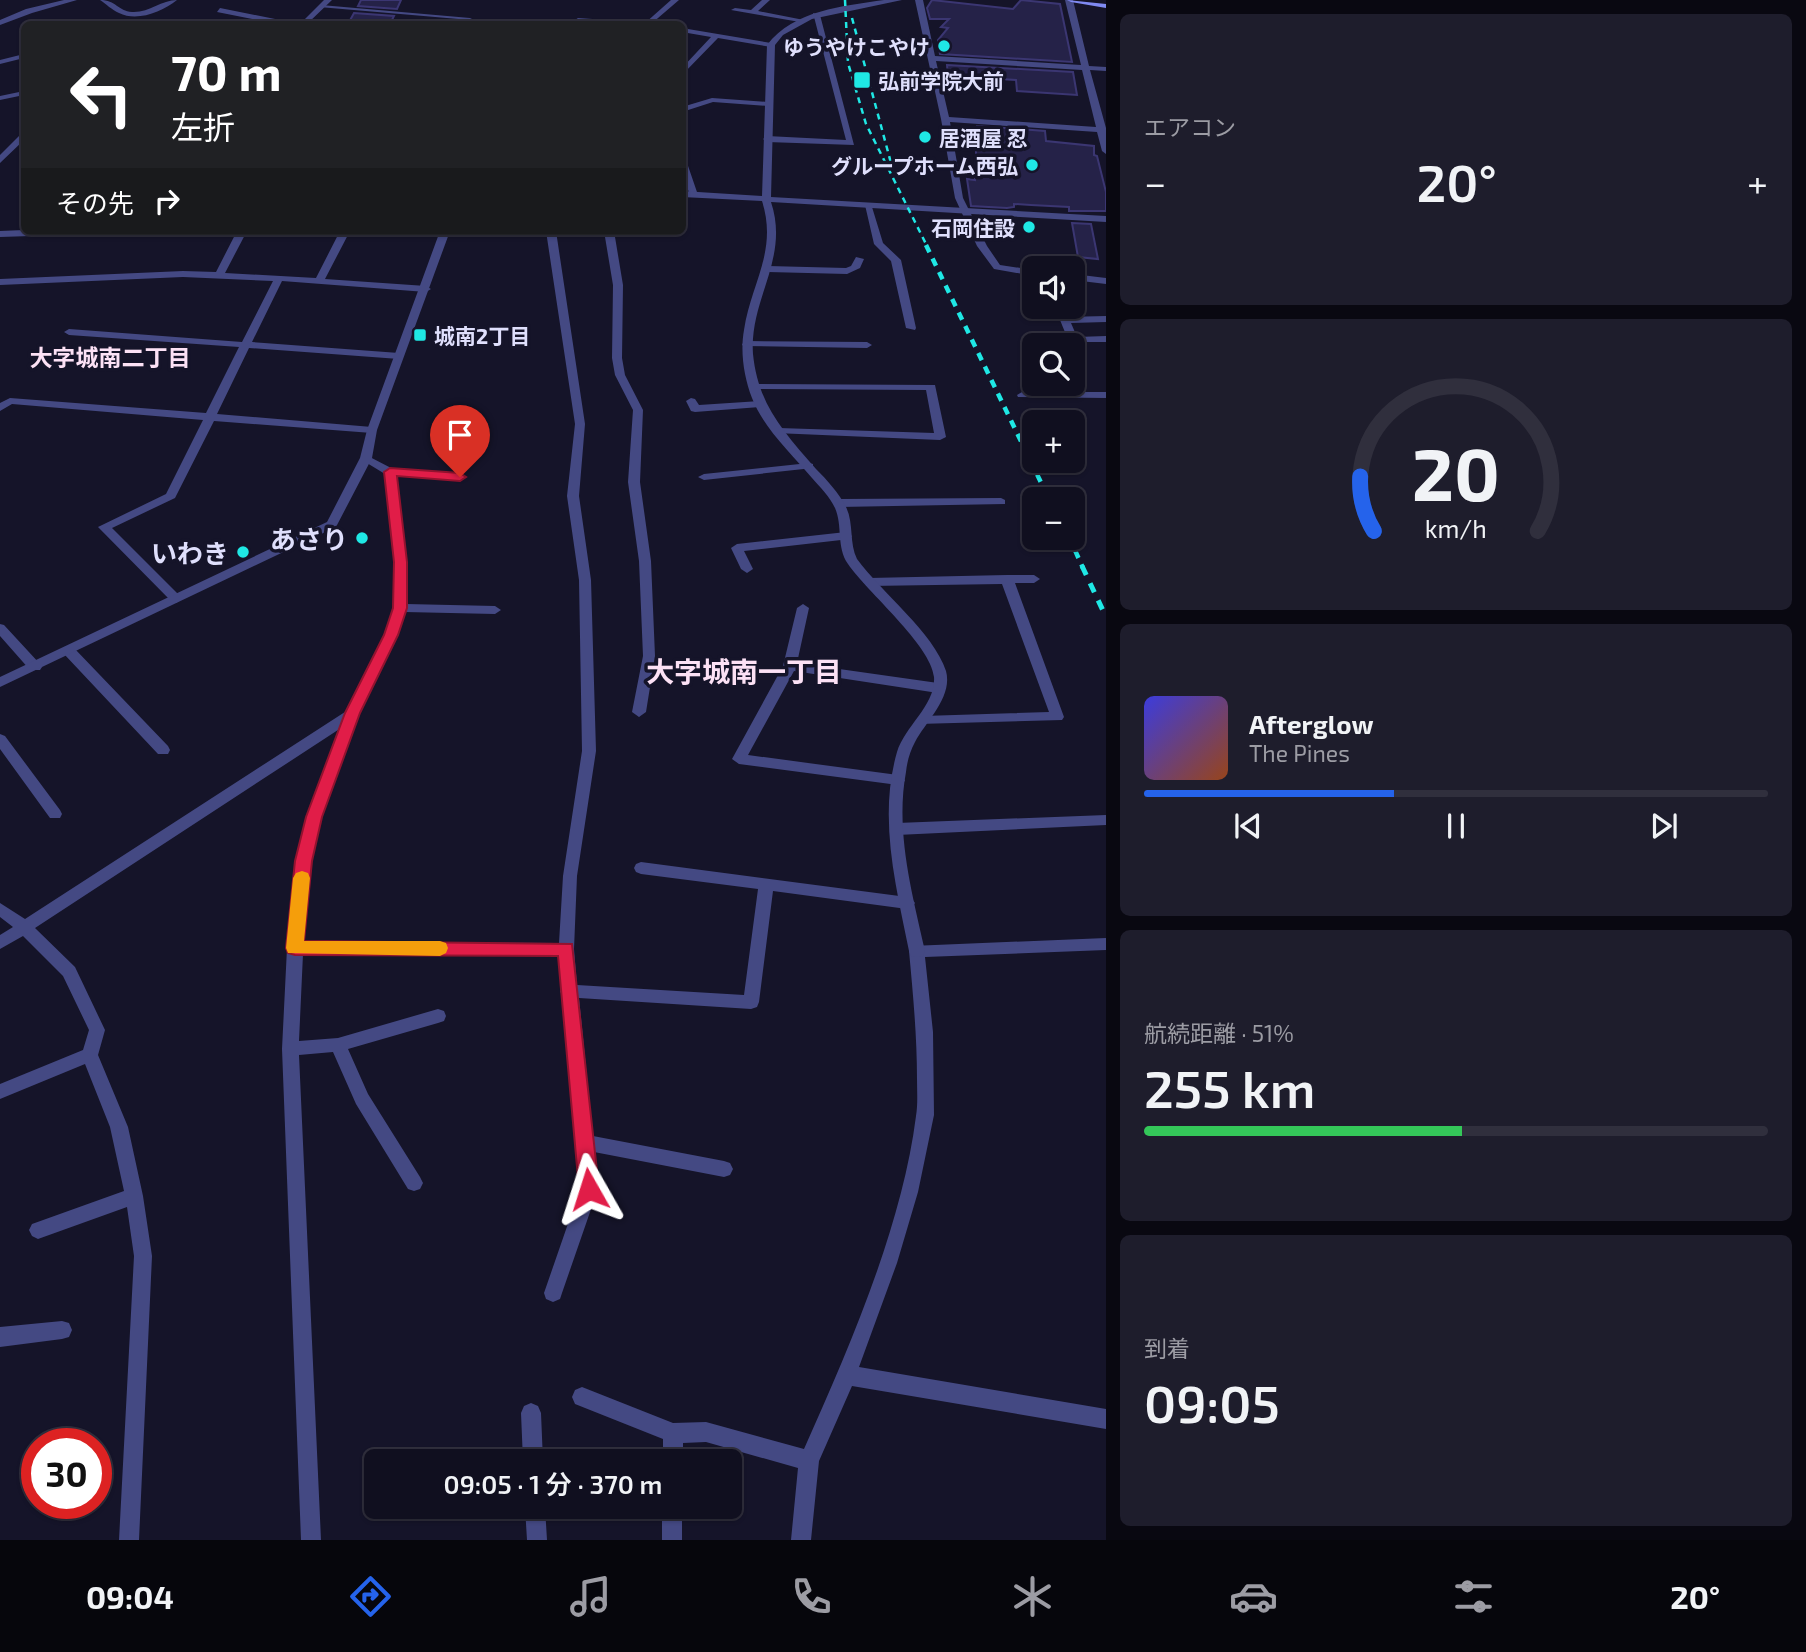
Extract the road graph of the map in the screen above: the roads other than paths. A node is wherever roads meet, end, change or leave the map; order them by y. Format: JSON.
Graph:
{"nodes":[{"id":1,"x":73,"y":0,"type":"edge"},
{"id":2,"x":104,"y":0,"type":"edge"},
{"id":3,"x":173,"y":0,"type":"edge"},
{"id":4,"x":675,"y":0,"type":"edge"},
{"id":5,"x":765,"y":0,"type":"edge"},
{"id":6,"x":898,"y":0,"type":"edge"},
{"id":7,"x":919,"y":0,"type":"edge"},
{"id":8,"x":1070,"y":0,"type":"edge"},
{"id":9,"x":325,"y":3,"type":"edge"},
{"id":10,"x":1103,"y":4,"type":"edge"},
{"id":11,"x":220,"y":9,"type":"dead end"},
{"id":12,"x":735,"y":10,"type":"dead end"},
{"id":13,"x":752,"y":13,"type":"junction"},
{"id":14,"x":816,"y":15,"type":"junction"},
{"id":15,"x":470,"y":19,"type":"dead end"},
{"id":16,"x":579,"y":20,"type":"dead end"},
{"id":17,"x":800,"y":20,"type":"junction"},
{"id":18,"x":263,"y":21,"type":"edge"},
{"id":19,"x":306,"y":21,"type":"edge"},
{"id":20,"x":593,"y":21,"type":"edge"},
{"id":21,"x":650,"y":21,"type":"edge"},
{"id":22,"x":0,"y":23,"type":"edge"},
{"id":23,"x":686,"y":31,"type":"edge"},
{"id":24,"x":716,"y":36,"type":"junction"},
{"id":25,"x":771,"y":45,"type":"junction"},
{"id":26,"x":21,"y":57,"type":"edge"},
{"id":27,"x":932,"y":58,"type":"junction"},
{"id":28,"x":0,"y":62,"type":"edge"},
{"id":29,"x":1086,"y":67,"type":"junction"},
{"id":30,"x":686,"y":69,"type":"edge"},
{"id":31,"x":1106,"y":69,"type":"edge"},
{"id":32,"x":21,"y":94,"type":"edge"},
{"id":33,"x":0,"y":98,"type":"edge"},
{"id":34,"x":768,"y":104,"type":"junction"},
{"id":35,"x":686,"y":109,"type":"edge"},
{"id":36,"x":945,"y":119,"type":"junction"},
{"id":37,"x":1103,"y":130,"type":"edge"},
{"id":38,"x":21,"y":139,"type":"edge"},
{"id":39,"x":767,"y":139,"type":"junction"},
{"id":40,"x":1106,"y":151,"type":"edge"},
{"id":41,"x":2,"y":156,"type":"edge"},
{"id":42,"x":686,"y":172,"type":"edge"},
{"id":43,"x":686,"y":194,"type":"edge"},
{"id":44,"x":694,"y":195,"type":"junction"},
{"id":45,"x":766,"y":200,"type":"junction"},
{"id":46,"x":868,"y":207,"type":"junction"},
{"id":47,"x":964,"y":212,"type":"junction"},
{"id":48,"x":1106,"y":219,"type":"edge"},
{"id":49,"x":21,"y":233,"type":"edge"},
{"id":50,"x":0,"y":234,"type":"edge"},
{"id":51,"x":240,"y":235,"type":"edge"},
{"id":52,"x":343,"y":235,"type":"edge"},
{"id":53,"x":444,"y":235,"type":"edge"},
{"id":54,"x":552,"y":235,"type":"edge"},
{"id":55,"x":610,"y":235,"type":"edge"},
{"id":56,"x":859,"y":259,"type":"dead end"},
{"id":57,"x":768,"y":269,"type":"junction"},
{"id":58,"x":1022,"y":271,"type":"edge"},
{"id":59,"x":219,"y":275,"type":"junction"},
{"id":60,"x":279,"y":278,"type":"junction"},
{"id":61,"x":1085,"y":278,"type":"edge"},
{"id":62,"x":319,"y":281,"type":"junction"},
{"id":63,"x":1106,"y":281,"type":"edge"},
{"id":64,"x":0,"y":282,"type":"edge"},
{"id":65,"x":426,"y":289,"type":"junction"},
{"id":66,"x":1106,"y":319,"type":"edge"},
{"id":67,"x":911,"y":328,"type":"dead end"},
{"id":68,"x":69,"y":332,"type":"dead end"},
{"id":69,"x":1106,"y":340,"type":"edge"},
{"id":70,"x":245,"y":344,"type":"junction"},
{"id":71,"x":747,"y":344,"type":"junction"},
{"id":72,"x":867,"y":345,"type":"dead end"},
{"id":73,"x":399,"y":356,"type":"junction"},
{"id":74,"x":754,"y":387,"type":"junction"},
{"id":75,"x":1085,"y":395,"type":"edge"},
{"id":76,"x":1106,"y":395,"type":"edge"},
{"id":77,"x":691,"y":401,"type":"dead end"},
{"id":78,"x":760,"y":404,"type":"junction"},
{"id":79,"x":0,"y":408,"type":"edge"},
{"id":80,"x":208,"y":419,"type":"junction"},
{"id":81,"x":372,"y":429,"type":"junction"},
{"id":82,"x":779,"y":431,"type":"junction"},
{"id":83,"x":366,"y":458,"type":"junction"},
{"id":84,"x":809,"y":466,"type":"junction"},
{"id":85,"x":390,"y":472,"type":"junction"},
{"id":86,"x":460,"y":477,"type":"dead end"},
{"id":87,"x":704,"y":477,"type":"dead end"},
{"id":88,"x":1001,"y":502,"type":"dead end"},
{"id":89,"x":839,"y":503,"type":"junction"},
{"id":90,"x":846,"y":536,"type":"junction"},
{"id":91,"x":747,"y":569,"type":"dead end"},
{"id":92,"x":1007,"y":579,"type":"junction"},
{"id":93,"x":1034,"y":579,"type":"dead end"},
{"id":94,"x":869,"y":582,"type":"junction"},
{"id":95,"x":176,"y":599,"type":"junction"},
{"id":96,"x":400,"y":608,"type":"junction"},
{"id":97,"x":803,"y":608,"type":"dead end"},
{"id":98,"x":495,"y":610,"type":"dead end"},
{"id":99,"x":0,"y":628,"type":"edge"},
{"id":100,"x":69,"y":651,"type":"junction"},
{"id":101,"x":790,"y":666,"type":"junction"},
{"id":102,"x":34,"y":667,"type":"junction"},
{"id":103,"x":0,"y":682,"type":"edge"},
{"id":104,"x":938,"y":688,"type":"junction"},
{"id":105,"x":639,"y":712,"type":"dead end"},
{"id":106,"x":353,"y":713,"type":"junction"},
{"id":107,"x":923,"y":721,"type":"junction"},
{"id":108,"x":0,"y":739,"type":"edge"},
{"id":109,"x":163,"y":750,"type":"dead end"},
{"id":110,"x":898,"y":780,"type":"junction"},
{"id":111,"x":55,"y":814,"type":"dead end"},
{"id":112,"x":1106,"y":820,"type":"edge"},
{"id":113,"x":897,"y":829,"type":"junction"},
{"id":114,"x":640,"y":868,"type":"dead end"},
{"id":115,"x":766,"y":885,"type":"junction"},
{"id":116,"x":907,"y":903,"type":"junction"},
{"id":117,"x":0,"y":909,"type":"edge"},
{"id":118,"x":24,"y":927,"type":"junction"},
{"id":119,"x":0,"y":943,"type":"edge"},
{"id":120,"x":1106,"y":944,"type":"edge"},
{"id":121,"x":295,"y":948,"type":"junction"},
{"id":122,"x":566,"y":949,"type":"junction"},
{"id":123,"x":917,"y":951,"type":"junction"},
{"id":124,"x":568,"y":991,"type":"junction"},
{"id":125,"x":438,"y":1016,"type":"dead end"},
{"id":126,"x":338,"y":1045,"type":"junction"},
{"id":127,"x":290,"y":1049,"type":"junction"},
{"id":128,"x":90,"y":1055,"type":"junction"},
{"id":129,"x":0,"y":1092,"type":"edge"},
{"id":130,"x":584,"y":1142,"type":"junction"},
{"id":131,"x":724,"y":1169,"type":"dead end"},
{"id":132,"x":414,"y":1183,"type":"dead end"},
{"id":133,"x":134,"y":1196,"type":"junction"},
{"id":134,"x":38,"y":1230,"type":"dead end"},
{"id":135,"x":553,"y":1293,"type":"dead end"},
{"id":136,"x":62,"y":1330,"type":"dead end"},
{"id":137,"x":0,"y":1337,"type":"edge"},
{"id":138,"x":847,"y":1375,"type":"junction"},
{"id":139,"x":582,"y":1397,"type":"dead end"},
{"id":140,"x":531,"y":1413,"type":"dead end"},
{"id":141,"x":1106,"y":1419,"type":"edge"},
{"id":142,"x":673,"y":1433,"type":"junction"},
{"id":143,"x":532,"y":1449,"type":"edge"},
{"id":144,"x":673,"y":1449,"type":"edge"},
{"id":145,"x":809,"y":1461,"type":"junction"},
{"id":146,"x":536,"y":1519,"type":"edge"},
{"id":147,"x":672,"y":1519,"type":"edge"},
{"id":148,"x":129,"y":1540,"type":"edge"},
{"id":149,"x":311,"y":1540,"type":"edge"},
{"id":150,"x":537,"y":1540,"type":"edge"},
{"id":151,"x":672,"y":1540,"type":"edge"},
{"id":152,"x":801,"y":1540,"type":"edge"}],
"edges":[{"from":1,"to":22,"type":"street"},
{"from":2,"to":3,"type":"street"},
{"from":4,"to":21,"type":"street"},
{"from":5,"to":13,"type":"street"},
{"from":6,"to":14,"type":"street"},
{"from":7,"to":27,"type":"street"},
{"from":8,"to":10,"type":"main road"},
{"from":8,"to":29,"type":"street"},
{"from":9,"to":15,"type":"lane"},
{"from":9,"to":19,"type":"street"},
{"from":11,"to":18,"type":"street"},
{"from":12,"to":13,"type":"street"},
{"from":13,"to":17,"type":"street"},
{"from":14,"to":17,"type":"street"},
{"from":14,"to":39,"type":"street"},
{"from":16,"to":20,"type":"lane"},
{"from":17,"to":25,"type":"street"},
{"from":23,"to":24,"type":"street"},
{"from":24,"to":25,"type":"street"},
{"from":24,"to":30,"type":"street"},
{"from":25,"to":34,"type":"street"},
{"from":26,"to":28,"type":"street"},
{"from":27,"to":29,"type":"street"},
{"from":27,"to":36,"type":"street"},
{"from":29,"to":31,"type":"street"},
{"from":29,"to":37,"type":"street"},
{"from":32,"to":33,"type":"street"},
{"from":34,"to":35,"type":"street"},
{"from":34,"to":39,"type":"street"},
{"from":36,"to":37,"type":"street"},
{"from":36,"to":47,"type":"street"},
{"from":37,"to":40,"type":"street"},
{"from":38,"to":41,"type":"street"},
{"from":39,"to":45,"type":"street"},
{"from":42,"to":44,"type":"street"},
{"from":43,"to":44,"type":"street"},
{"from":44,"to":45,"type":"street"},
{"from":45,"to":46,"type":"street"},
{"from":45,"to":57,"type":"street"},
{"from":46,"to":47,"type":"street"},
{"from":46,"to":67,"type":"street"},
{"from":47,"to":48,"type":"street"},
{"from":47,"to":58,"type":"street"},
{"from":49,"to":50,"type":"street"},
{"from":51,"to":59,"type":"street"},
{"from":52,"to":62,"type":"street"},
{"from":53,"to":65,"type":"street"},
{"from":54,"to":122,"type":"street"},
{"from":55,"to":105,"type":"street"},
{"from":56,"to":57,"type":"street"},
{"from":57,"to":71,"type":"street"},
{"from":59,"to":60,"type":"street"},
{"from":59,"to":64,"type":"street"},
{"from":60,"to":62,"type":"street"},
{"from":60,"to":70,"type":"street"},
{"from":61,"to":63,"type":"street"},
{"from":62,"to":65,"type":"street"},
{"from":65,"to":73,"type":"street"},
{"from":66,"to":69,"type":"street"},
{"from":68,"to":70,"type":"street"},
{"from":70,"to":73,"type":"street"},
{"from":70,"to":80,"type":"street"},
{"from":71,"to":72,"type":"street"},
{"from":71,"to":74,"type":"street"},
{"from":73,"to":81,"type":"street"},
{"from":74,"to":78,"type":"street"},
{"from":74,"to":82,"type":"street"},
{"from":75,"to":76,"type":"street"},
{"from":77,"to":78,"type":"street"},
{"from":78,"to":82,"type":"street"},
{"from":79,"to":80,"type":"street"},
{"from":80,"to":81,"type":"street"},
{"from":80,"to":95,"type":"street"},
{"from":81,"to":83,"type":"street"},
{"from":82,"to":84,"type":"street"},
{"from":83,"to":85,"type":"street"},
{"from":83,"to":95,"type":"street"},
{"from":84,"to":87,"type":"street"},
{"from":84,"to":89,"type":"street"},
{"from":85,"to":86,"type":"street"},
{"from":85,"to":96,"type":"street"},
{"from":88,"to":89,"type":"street"},
{"from":89,"to":90,"type":"street"},
{"from":90,"to":91,"type":"street"},
{"from":90,"to":94,"type":"street"},
{"from":92,"to":93,"type":"street"},
{"from":92,"to":94,"type":"street"},
{"from":92,"to":107,"type":"street"},
{"from":94,"to":104,"type":"street"},
{"from":95,"to":100,"type":"street"},
{"from":96,"to":98,"type":"street"},
{"from":96,"to":106,"type":"street"},
{"from":97,"to":101,"type":"street"},
{"from":99,"to":102,"type":"street"},
{"from":100,"to":102,"type":"street"},
{"from":100,"to":109,"type":"street"},
{"from":101,"to":104,"type":"street"},
{"from":101,"to":110,"type":"street"},
{"from":102,"to":103,"type":"street"},
{"from":104,"to":107,"type":"street"},
{"from":106,"to":118,"type":"street"},
{"from":106,"to":121,"type":"street"},
{"from":107,"to":110,"type":"street"},
{"from":108,"to":111,"type":"street"},
{"from":110,"to":113,"type":"street"},
{"from":112,"to":113,"type":"street"},
{"from":113,"to":116,"type":"street"},
{"from":114,"to":115,"type":"street"},
{"from":115,"to":116,"type":"street"},
{"from":115,"to":124,"type":"street"},
{"from":116,"to":123,"type":"street"},
{"from":117,"to":118,"type":"street"},
{"from":118,"to":119,"type":"street"},
{"from":118,"to":128,"type":"street"},
{"from":120,"to":123,"type":"street"},
{"from":121,"to":122,"type":"street"},
{"from":121,"to":127,"type":"street"},
{"from":122,"to":124,"type":"street"},
{"from":123,"to":138,"type":"street"},
{"from":124,"to":130,"type":"street"},
{"from":125,"to":126,"type":"street"},
{"from":126,"to":127,"type":"street"},
{"from":126,"to":132,"type":"street"},
{"from":127,"to":149,"type":"street"},
{"from":128,"to":129,"type":"street"},
{"from":128,"to":133,"type":"street"},
{"from":130,"to":131,"type":"street"},
{"from":130,"to":135,"type":"street"},
{"from":133,"to":134,"type":"street"},
{"from":133,"to":148,"type":"street"},
{"from":136,"to":137,"type":"street"},
{"from":138,"to":141,"type":"street"},
{"from":138,"to":145,"type":"street"},
{"from":139,"to":142,"type":"street"},
{"from":140,"to":143,"type":"street"},
{"from":142,"to":144,"type":"street"},
{"from":142,"to":145,"type":"street"},
{"from":145,"to":152,"type":"street"},
{"from":146,"to":150,"type":"street"},
{"from":147,"to":151,"type":"street"}]}
